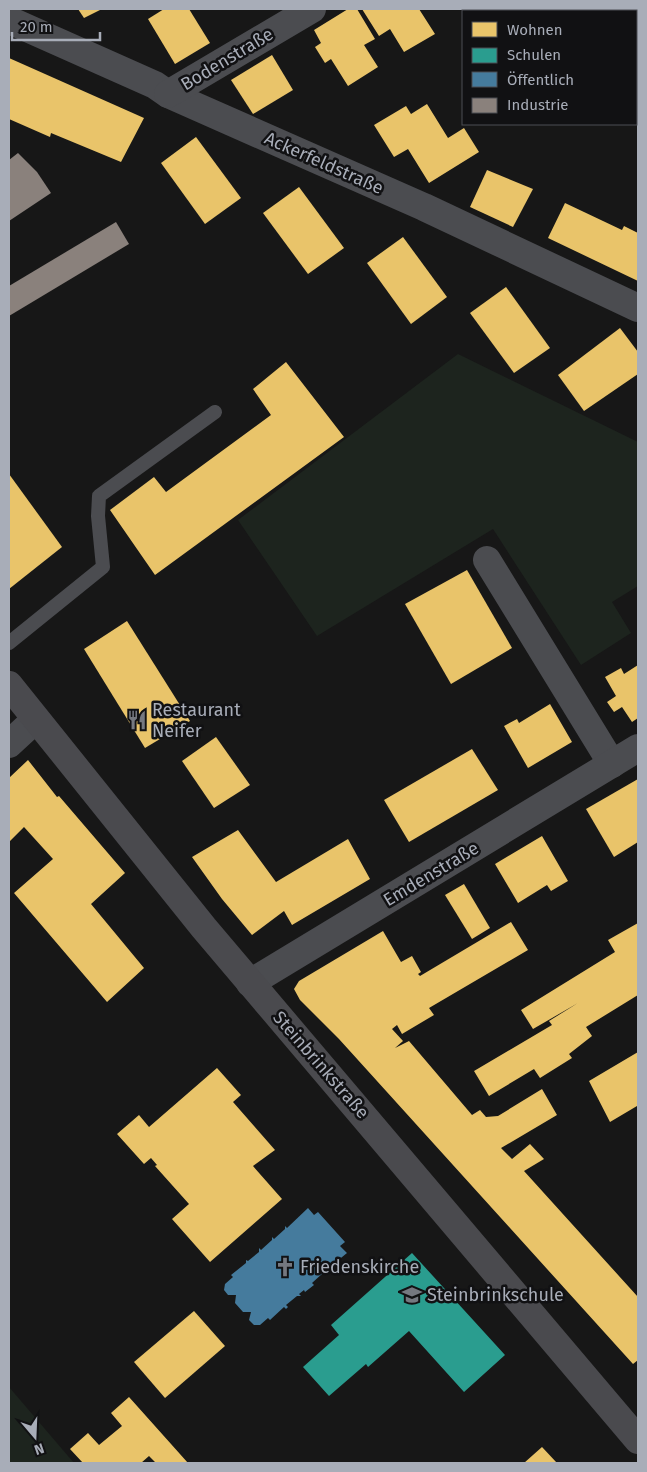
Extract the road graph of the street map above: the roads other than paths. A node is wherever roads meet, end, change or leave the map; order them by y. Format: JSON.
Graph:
{"nodes":[{"id":1,"x":312,"y":9,"type":"edge"},
{"id":2,"x":9,"y":20,"type":"edge"},
{"id":3,"x":168,"y":94,"type":"junction"},
{"id":4,"x":638,"y":308,"type":"edge"},
{"id":5,"x":215,"y":412,"type":"dead end"},
{"id":6,"x":487,"y":560,"type":"dead end"},
{"id":7,"x":9,"y":643,"type":"edge"},
{"id":8,"x":9,"y":685,"type":"edge"},
{"id":9,"x":35,"y":720,"type":"junction"},
{"id":10,"x":9,"y":744,"type":"edge"},
{"id":11,"x":638,"y":748,"type":"edge"},
{"id":12,"x":612,"y":764,"type":"junction"},
{"id":13,"x":250,"y":983,"type":"junction"},
{"id":14,"x":638,"y":1440,"type":"edge"}],
"edges":[{"from":1,"to":3,"type":"street","name":"Bodenstraße"},
{"from":2,"to":3,"type":"street","name":"Ackerfeldstraße"},
{"from":3,"to":4,"type":"street","name":"Ackerfeldstraße"},
{"from":5,"to":7,"type":"lane"},
{"from":6,"to":12,"type":"street"},
{"from":8,"to":9,"type":"street","name":"Steinbrinkstraße"},
{"from":9,"to":10,"type":"street"},
{"from":9,"to":13,"type":"street","name":"Steinbrinkstraße"},
{"from":11,"to":12,"type":"street","name":"Emdenstraße"},
{"from":12,"to":13,"type":"street","name":"Emdenstraße"},
{"from":13,"to":14,"type":"street","name":"Steinbrinkstraße"}]}
